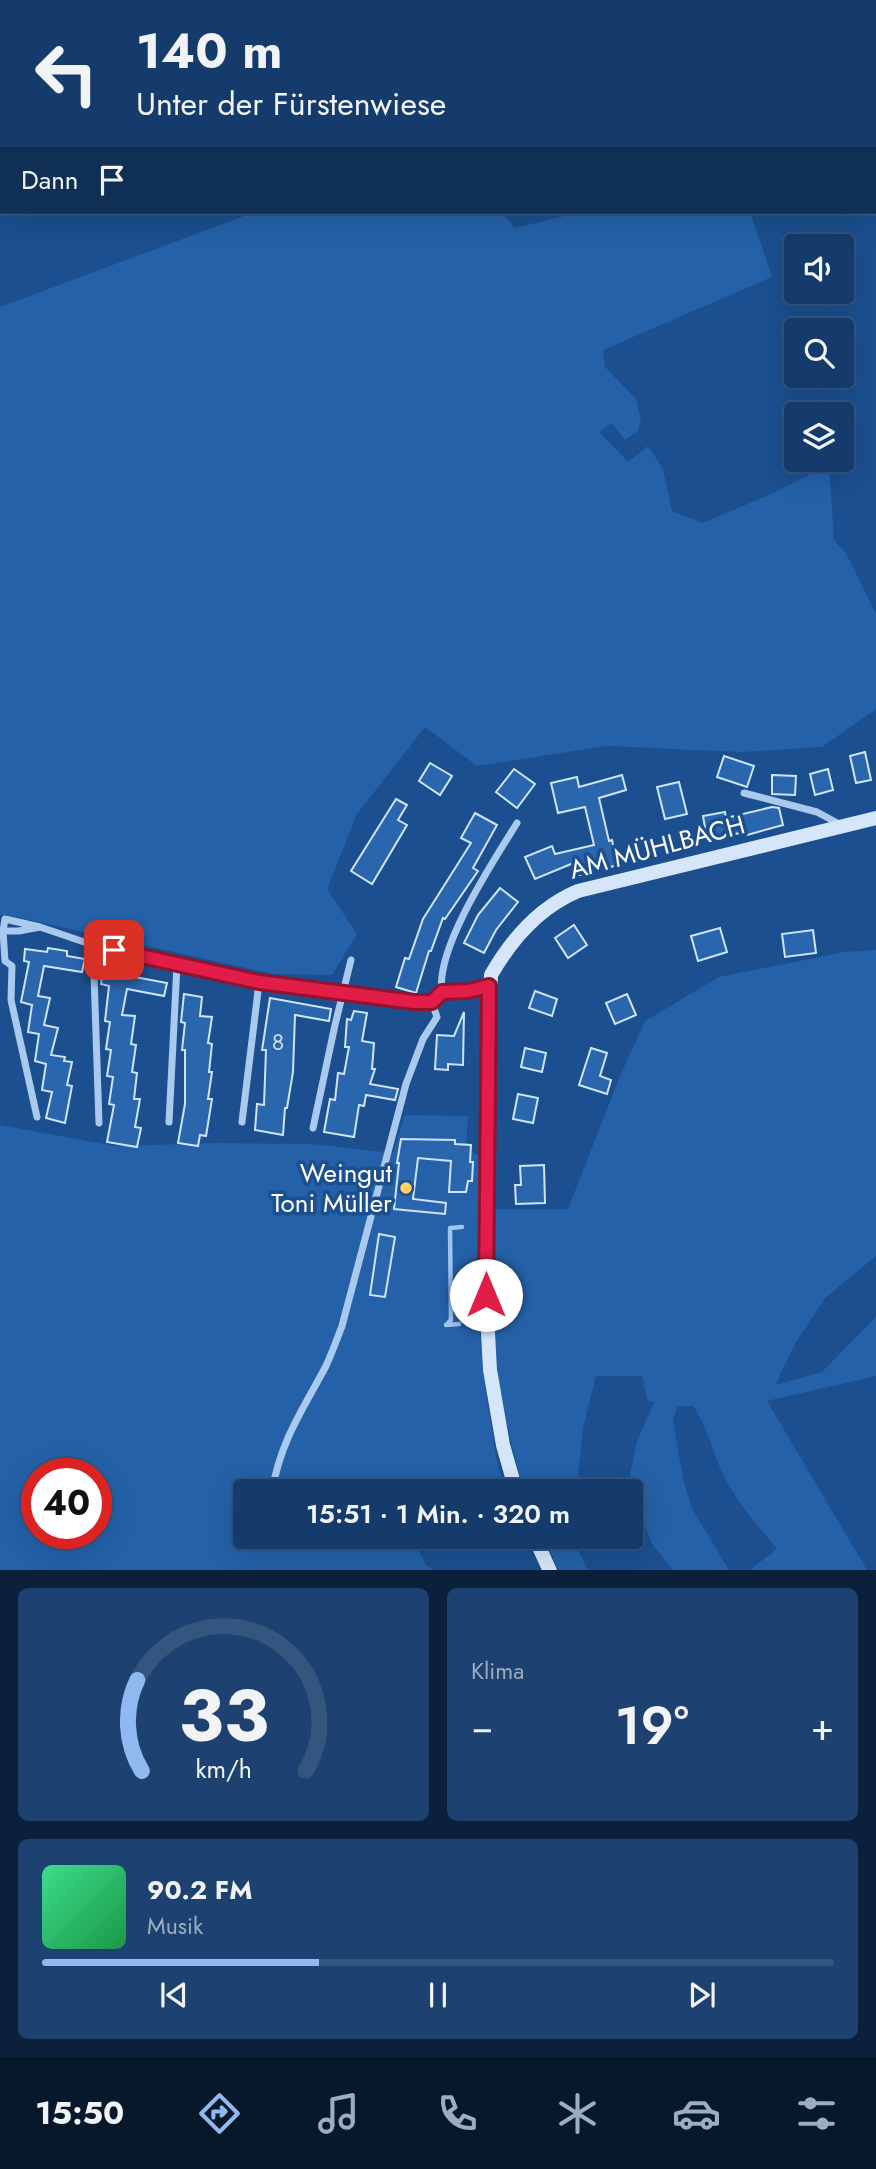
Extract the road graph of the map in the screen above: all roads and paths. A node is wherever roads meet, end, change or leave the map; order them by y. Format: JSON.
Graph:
{"nodes":[{"id":1,"x":744,"y":793,"type":"dead end"},
{"id":2,"x":876,"y":818,"type":"edge"},
{"id":3,"x":517,"y":823,"type":"dead end"},
{"id":4,"x":842,"y":826,"type":"junction"},
{"id":5,"x":93,"y":945,"type":"junction"},
{"id":6,"x":351,"y":960,"type":"dead end"},
{"id":7,"x":177,"y":965,"type":"junction"},
{"id":8,"x":259,"y":982,"type":"junction"},
{"id":9,"x":489,"y":986,"type":"junction"},
{"id":10,"x":442,"y":992,"type":"junction"},
{"id":11,"x":343,"y":993,"type":"junction"},
{"id":12,"x":432,"y":1002,"type":"junction"},
{"id":13,"x":37,"y":1117,"type":"dead end"},
{"id":14,"x":169,"y":1122,"type":"dead end"},
{"id":15,"x":242,"y":1122,"type":"dead end"},
{"id":16,"x":99,"y":1123,"type":"dead end"},
{"id":17,"x":313,"y":1128,"type":"dead end"},
{"id":18,"x":274,"y":1479,"type":"edge"},
{"id":19,"x":513,"y":1479,"type":"edge"},
{"id":20,"x":540,"y":1549,"type":"edge"},
{"id":21,"x":550,"y":1570,"type":"edge"}],
"edges":[{"from":1,"to":4,"type":"street","name":"AM MÜHLBACH"},
{"from":2,"to":4,"type":"street","name":"AM MÜHLBACH"},
{"from":3,"to":10,"type":"street"},
{"from":4,"to":9,"type":"street","name":"AM MÜHLBACH"},
{"from":5,"to":7,"type":"street"},
{"from":5,"to":13,"type":"street"},
{"from":5,"to":16,"type":"street"},
{"from":6,"to":11,"type":"street"},
{"from":7,"to":8,"type":"street"},
{"from":7,"to":14,"type":"street"},
{"from":8,"to":11,"type":"street"},
{"from":8,"to":15,"type":"street"},
{"from":9,"to":10,"type":"street"},
{"from":9,"to":19,"type":"street","name":"AM MÜHLBACH"},
{"from":10,"to":12,"type":"street"},
{"from":11,"to":12,"type":"street"},
{"from":11,"to":17,"type":"street"},
{"from":12,"to":18,"type":"street"},
{"from":20,"to":21,"type":"street"}]}
